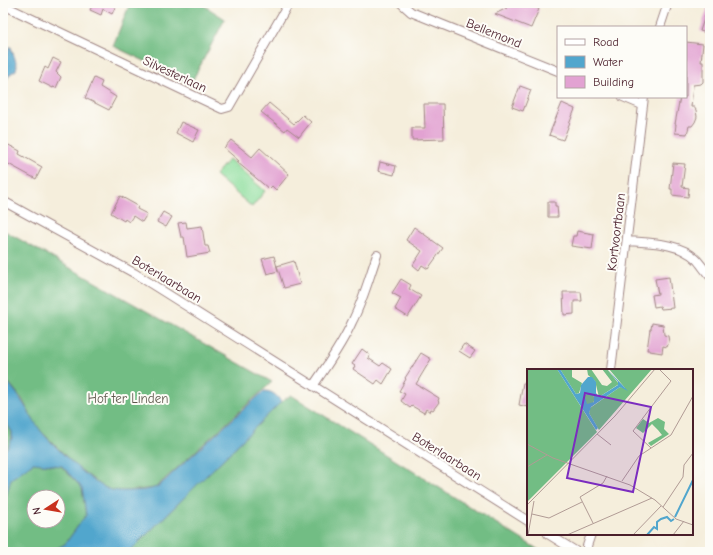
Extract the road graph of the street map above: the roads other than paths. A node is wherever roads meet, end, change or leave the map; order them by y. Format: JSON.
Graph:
{"nodes":[{"id":1,"x":289,"y":3,"type":"edge"},
{"id":2,"x":401,"y":3,"type":"edge"},
{"id":3,"x":668,"y":3,"type":"edge"},
{"id":4,"x":3,"y":5,"type":"edge"},
{"id":5,"x":660,"y":26,"type":"edge"},
{"id":6,"x":557,"y":71,"type":"edge"},
{"id":7,"x":628,"y":98,"type":"edge"},
{"id":8,"x":643,"y":101,"type":"edge"},
{"id":9,"x":3,"y":201,"type":"edge"},
{"id":10,"x":627,"y":241,"type":"junction"},
{"id":11,"x":376,"y":255,"type":"dead end"},
{"id":12,"x":710,"y":276,"type":"edge"},
{"id":13,"x":611,"y":369,"type":"edge"},
{"id":14,"x":313,"y":386,"type":"junction"},
{"id":15,"x":527,"y":520,"type":"edge"},
{"id":16,"x":550,"y":535,"type":"edge"},
{"id":17,"x":590,"y":535,"type":"edge"},
{"id":18,"x":577,"y":552,"type":"edge"},
{"id":19,"x":588,"y":552,"type":"edge"}],
"edges":[{"from":1,"to":4,"type":"street","name":"Silvesterlaan"},
{"from":2,"to":6,"type":"street","name":"Bellemond"},
{"from":3,"to":5,"type":"street"},
{"from":7,"to":8,"type":"street"},
{"from":8,"to":10,"type":"street","name":"Kortvoortbaan"},
{"from":9,"to":14,"type":"street","name":"Boterlaarbaan"},
{"from":10,"to":12,"type":"street"},
{"from":10,"to":13,"type":"street","name":"Kortvoortbaan"},
{"from":11,"to":14,"type":"street"},
{"from":14,"to":15,"type":"street","name":"Boterlaarbaan"},
{"from":16,"to":18,"type":"street"},
{"from":17,"to":19,"type":"street"}]}
